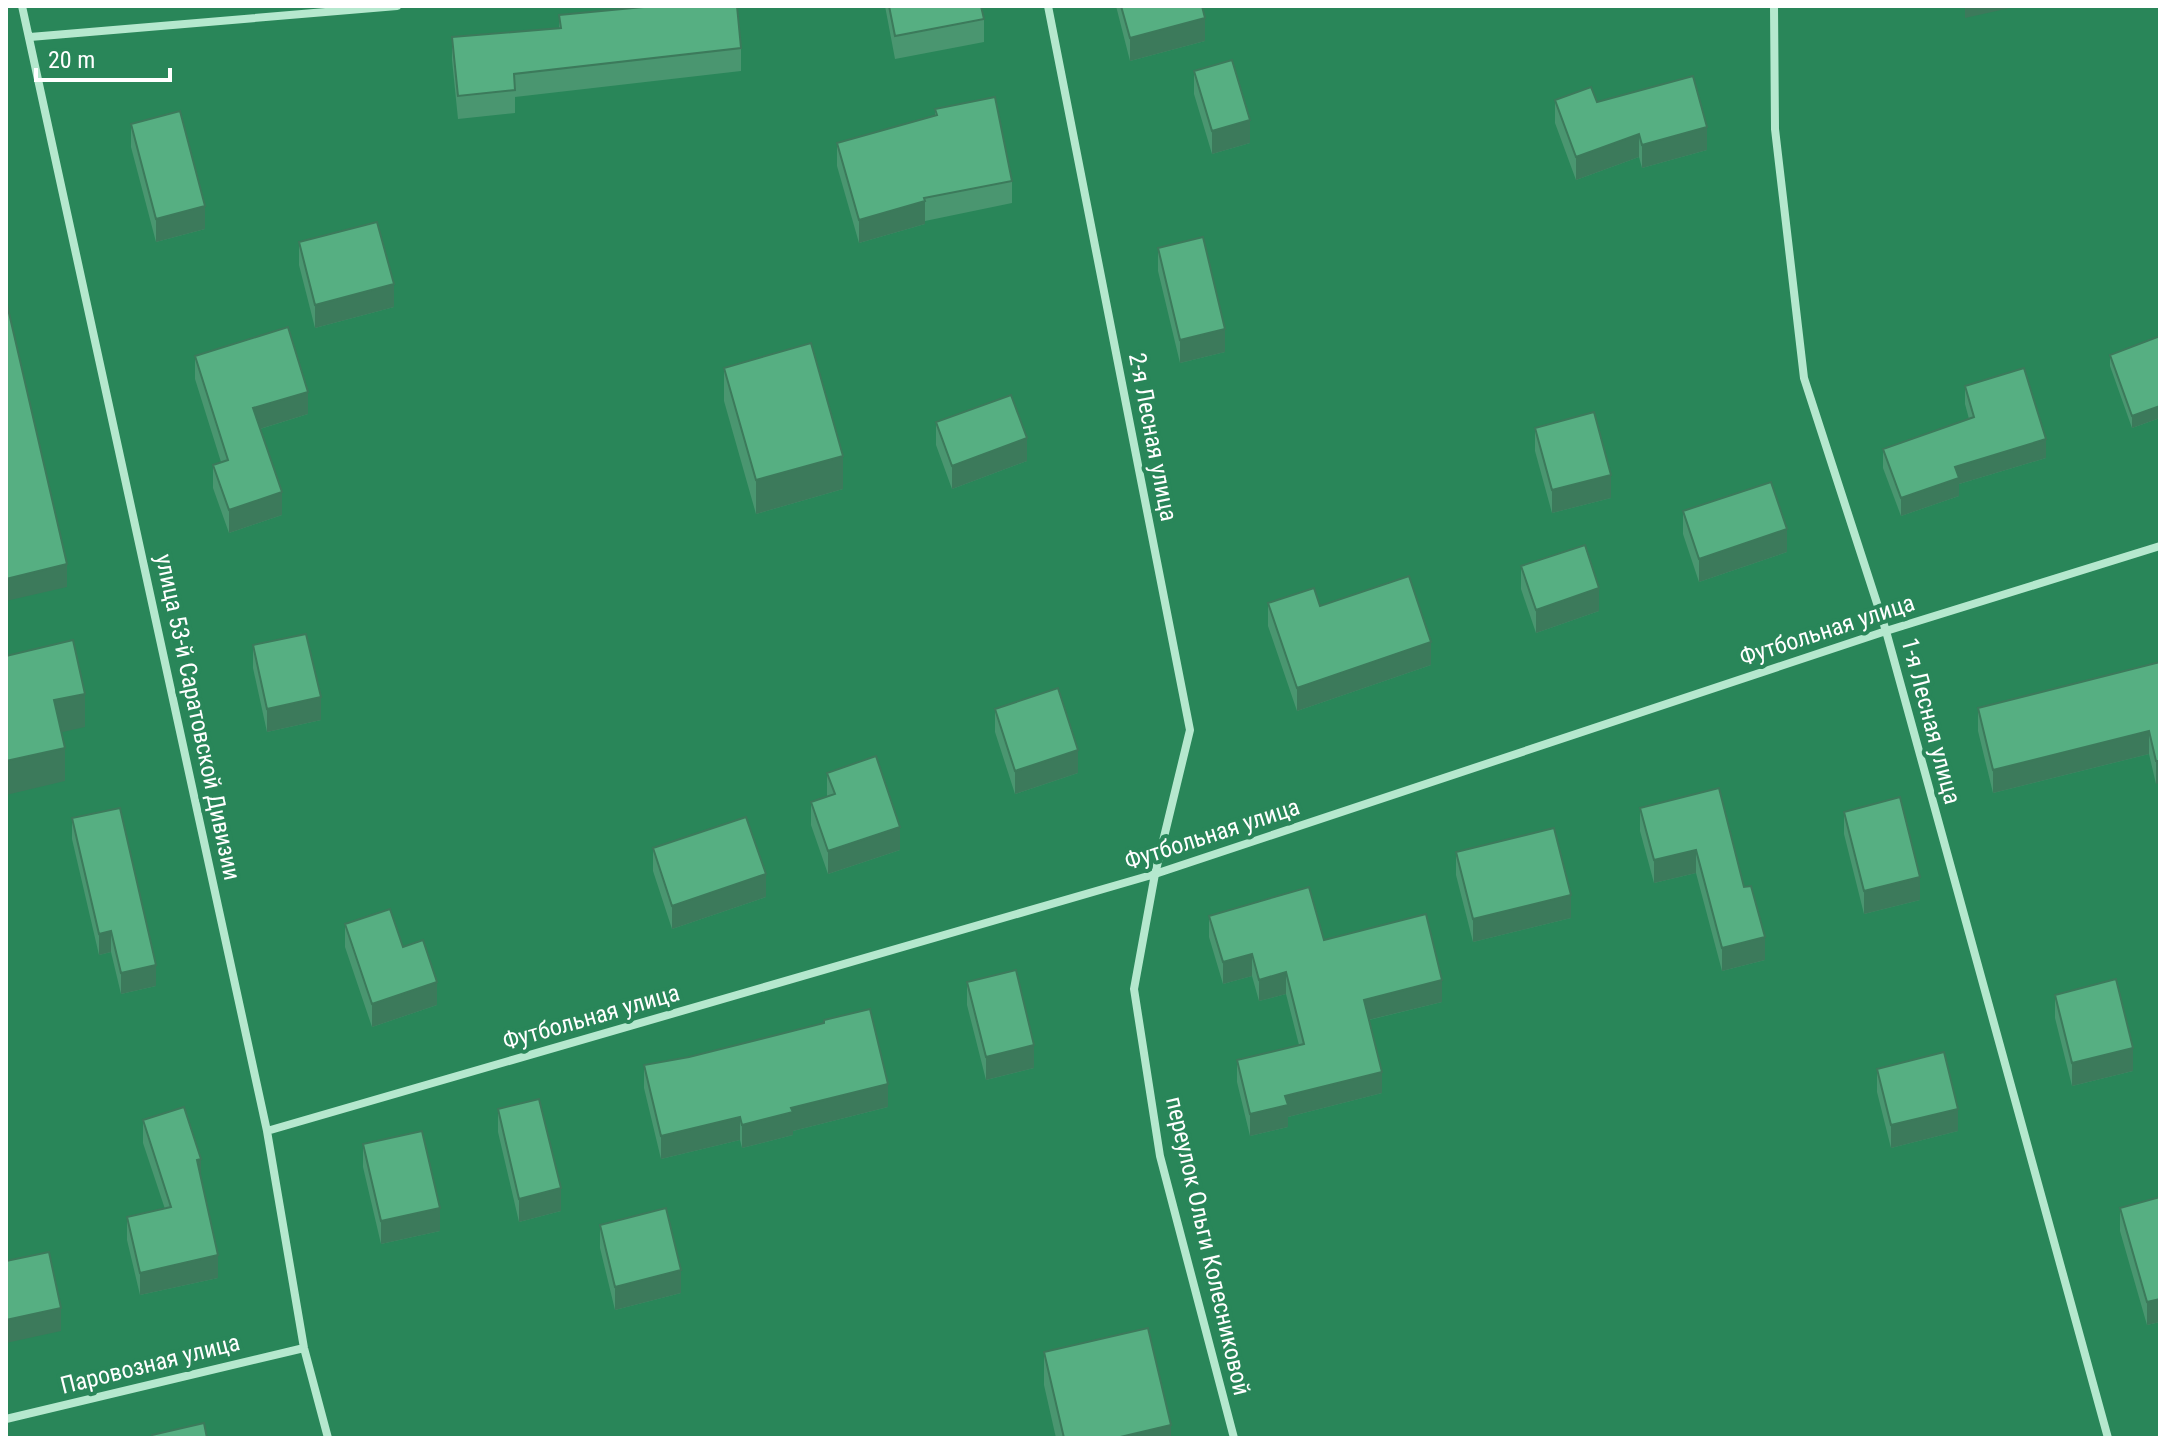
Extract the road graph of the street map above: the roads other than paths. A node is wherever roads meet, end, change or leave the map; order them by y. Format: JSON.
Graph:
{"nodes":[{"id":1,"x":22,"y":6,"type":"edge"},
{"id":2,"x":397,"y":6,"type":"edge"},
{"id":3,"x":1048,"y":6,"type":"edge"},
{"id":4,"x":1774,"y":6,"type":"edge"},
{"id":5,"x":30,"y":37,"type":"junction"},
{"id":6,"x":2160,"y":546,"type":"edge"},
{"id":7,"x":1886,"y":631,"type":"junction"},
{"id":8,"x":1155,"y":874,"type":"junction"},
{"id":9,"x":267,"y":1131,"type":"junction"},
{"id":10,"x":304,"y":1348,"type":"junction"},
{"id":11,"x":6,"y":1419,"type":"edge"},
{"id":12,"x":328,"y":1438,"type":"edge"},
{"id":13,"x":1234,"y":1438,"type":"edge"},
{"id":14,"x":2108,"y":1438,"type":"edge"}],
"edges":[{"from":1,"to":5,"type":"street","name":"улица 53-й Саратовской Дивизии"},
{"from":2,"to":5,"type":"street"},
{"from":3,"to":8,"type":"street","name":"2-я Лесная улица"},
{"from":4,"to":7,"type":"street","name":"1-я Лесная улица"},
{"from":5,"to":9,"type":"street","name":"улица 53-й Саратовской Дивизии"},
{"from":6,"to":7,"type":"street","name":"Футбольная улица"},
{"from":7,"to":8,"type":"street","name":"Футбольная улица"},
{"from":7,"to":14,"type":"street","name":"1-я Лесная улица"},
{"from":8,"to":9,"type":"street","name":"Футбольная улица"},
{"from":8,"to":13,"type":"street","name":"переулок Ольги Колесниковой"},
{"from":9,"to":10,"type":"street","name":"улица 53-й Саратовской Дивизии"},
{"from":10,"to":11,"type":"street","name":"Паровозная улица"},
{"from":10,"to":12,"type":"street","name":"улица 53-й Саратовской Дивизии"}]}
